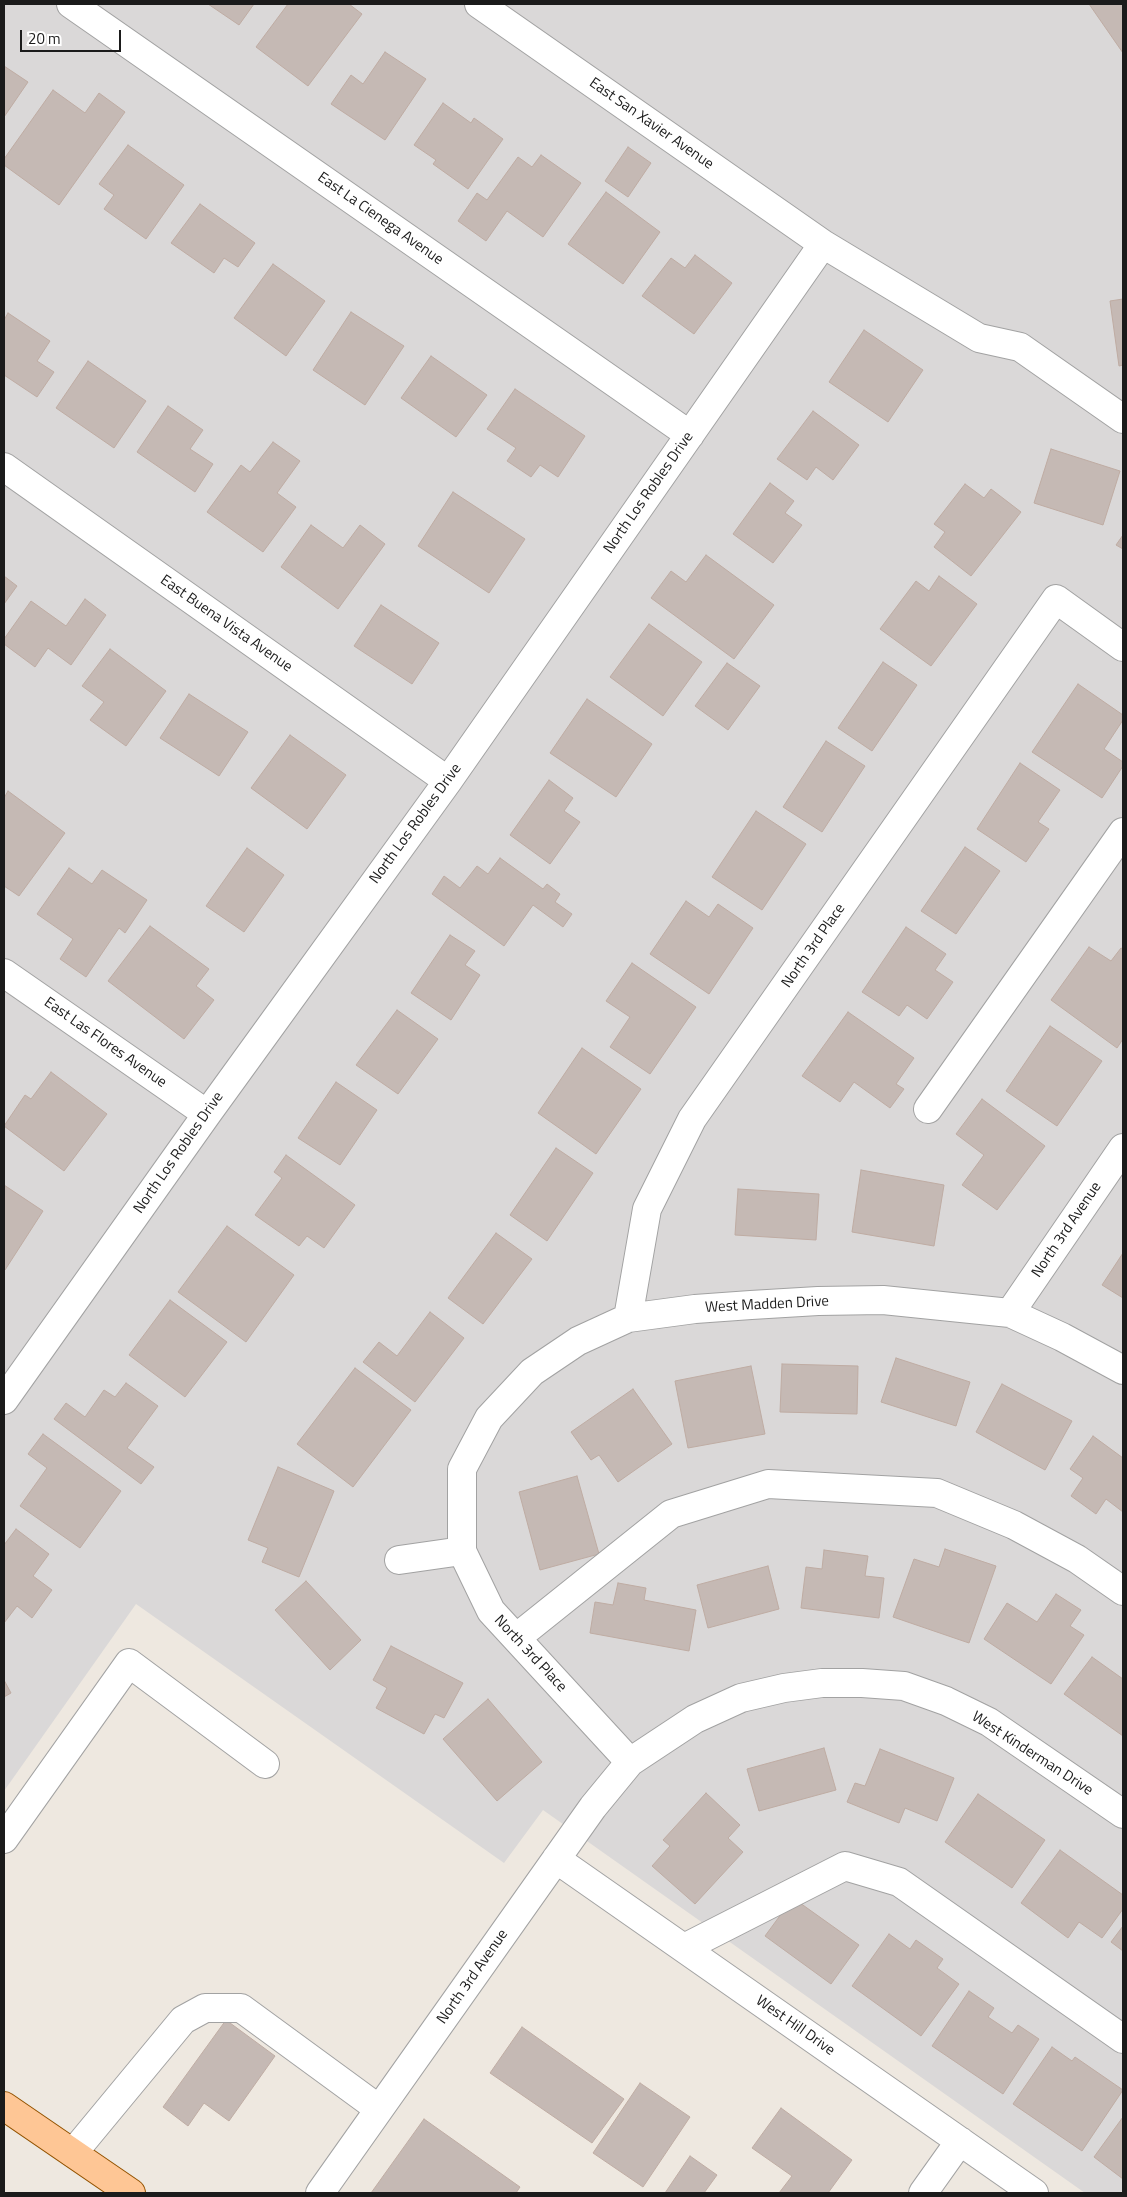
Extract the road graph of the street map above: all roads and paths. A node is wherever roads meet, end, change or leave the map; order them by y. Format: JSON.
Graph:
{"nodes":[{"id":1,"x":71,"y":4,"type":"edge"},
{"id":2,"x":479,"y":4,"type":"edge"},
{"id":3,"x":823,"y":244,"type":"junction"},
{"id":4,"x":1123,"y":419,"type":"edge"},
{"id":5,"x":690,"y":435,"type":"junction"},
{"id":6,"x":4,"y":467,"type":"edge"},
{"id":7,"x":1123,"y":646,"type":"edge"},
{"id":8,"x":448,"y":780,"type":"junction"},
{"id":9,"x":1123,"y":832,"type":"edge"},
{"id":10,"x":4,"y":973,"type":"edge"},
{"id":11,"x":928,"y":1109,"type":"dead end"},
{"id":12,"x":207,"y":1114,"type":"junction"},
{"id":13,"x":1123,"y":1148,"type":"edge"},
{"id":14,"x":1010,"y":1313,"type":"junction"},
{"id":15,"x":628,"y":1318,"type":"junction"},
{"id":16,"x":1123,"y":1370,"type":"edge"},
{"id":17,"x":4,"y":1400,"type":"edge"},
{"id":18,"x":462,"y":1469,"type":"joint"},
{"id":19,"x":462,"y":1551,"type":"junction"},
{"id":20,"x":399,"y":1560,"type":"dead end"},
{"id":21,"x":1123,"y":1591,"type":"edge"},
{"id":22,"x":516,"y":1638,"type":"junction"},
{"id":23,"x":630,"y":1762,"type":"junction"},
{"id":24,"x":264,"y":1764,"type":"dead end"},
{"id":25,"x":1123,"y":1814,"type":"edge"},
{"id":26,"x":4,"y":1839,"type":"edge"},
{"id":27,"x":556,"y":1859,"type":"junction"},
{"id":28,"x":684,"y":1948,"type":"junction"},
{"id":29,"x":1123,"y":2039,"type":"edge"},
{"id":30,"x":4,"y":2106,"type":"edge"},
{"id":31,"x":379,"y":2109,"type":"junction"},
{"id":32,"x":960,"y":2141,"type":"junction"},
{"id":33,"x":73,"y":2154,"type":"junction"},
{"id":34,"x":131,"y":2193,"type":"edge"},
{"id":35,"x":320,"y":2193,"type":"edge"},
{"id":36,"x":924,"y":2193,"type":"edge"},
{"id":37,"x":1034,"y":2193,"type":"edge"}],
"edges":[{"from":1,"to":5,"type":"street","name":"East La Cienega Avenue"},
{"from":2,"to":3,"type":"street","name":"East San Xavier Avenue"},
{"from":3,"to":4,"type":"street","name":"East San Xavier Avenue"},
{"from":3,"to":5,"type":"street","name":"North Los Robles Drive"},
{"from":5,"to":8,"type":"street","name":"North Los Robles Drive"},
{"from":6,"to":8,"type":"street","name":"East Buena Vista Avenue"},
{"from":7,"to":15,"type":"street","name":"North 3rd Place"},
{"from":8,"to":12,"type":"street","name":"North Los Robles Drive"},
{"from":9,"to":11,"type":"street"},
{"from":10,"to":12,"type":"street","name":"East Las Flores Avenue"},
{"from":12,"to":17,"type":"street","name":"North Los Robles Drive"},
{"from":13,"to":14,"type":"street","name":"North 3rd Avenue"},
{"from":14,"to":15,"type":"street","name":"West Madden Drive"},
{"from":14,"to":16,"type":"street","name":"West Madden Drive"},
{"from":15,"to":18,"type":"street","name":"West Madden Drive"},
{"from":18,"to":19,"type":"street","name":"North 3rd Place"},
{"from":19,"to":20,"type":"street"},
{"from":19,"to":22,"type":"street","name":"North 3rd Place"},
{"from":21,"to":22,"type":"street"},
{"from":22,"to":23,"type":"street","name":"North 3rd Place"},
{"from":23,"to":25,"type":"street","name":"West Kinderman Drive"},
{"from":23,"to":27,"type":"street","name":"North 3rd Avenue"},
{"from":24,"to":26,"type":"street"},
{"from":27,"to":28,"type":"street","name":"West Hill Drive"},
{"from":27,"to":31,"type":"street","name":"North 3rd Avenue"},
{"from":28,"to":29,"type":"street"},
{"from":28,"to":32,"type":"street","name":"West Hill Drive"},
{"from":30,"to":33,"type":"main road"},
{"from":31,"to":33,"type":"street"},
{"from":31,"to":35,"type":"street","name":"North 3rd Avenue"},
{"from":32,"to":36,"type":"street"},
{"from":32,"to":37,"type":"street","name":"West Hill Drive"},
{"from":33,"to":34,"type":"main road"}]}
